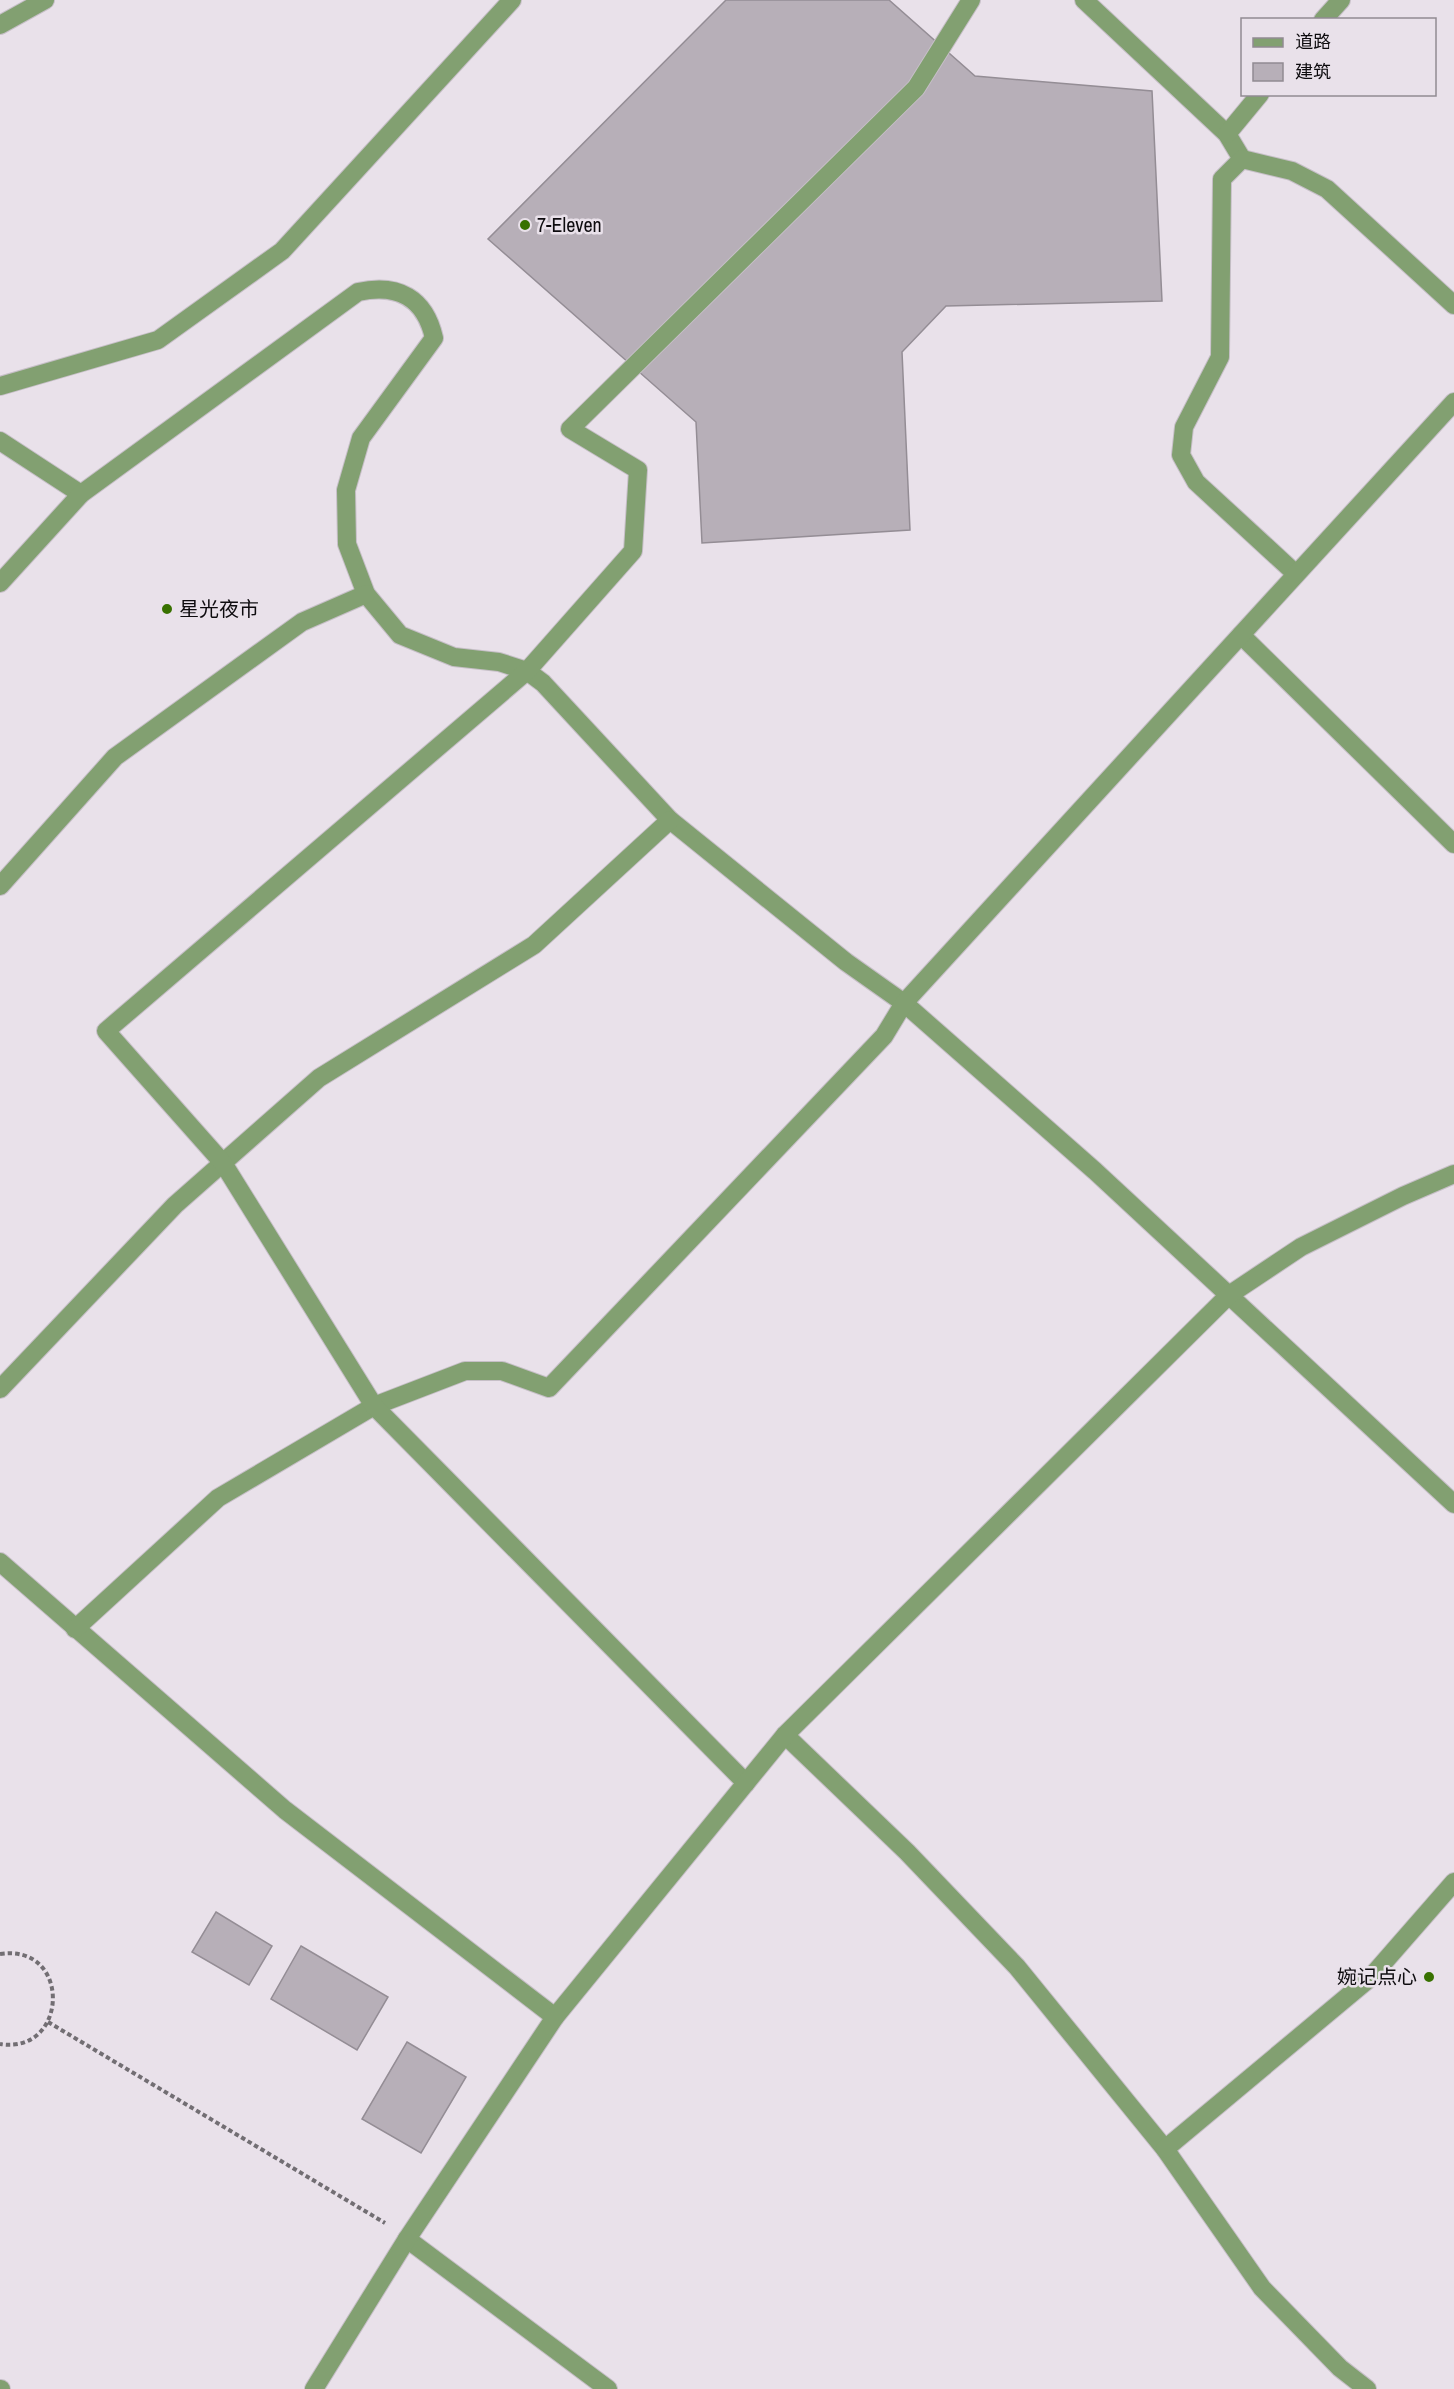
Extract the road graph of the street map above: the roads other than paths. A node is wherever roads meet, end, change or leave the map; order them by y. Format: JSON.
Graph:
{"nodes":[{"id":1,"x":45,"y":0,"type":"edge"},
{"id":2,"x":512,"y":0,"type":"edge"},
{"id":3,"x":971,"y":0,"type":"edge"},
{"id":4,"x":1084,"y":0,"type":"edge"},
{"id":5,"x":1341,"y":0,"type":"edge"},
{"id":6,"x":1325,"y":18,"type":"edge"},
{"id":7,"x":0,"y":25,"type":"edge"},
{"id":8,"x":1258,"y":96,"type":"edge"},
{"id":9,"x":1227,"y":134,"type":"junction"},
{"id":10,"x":1242,"y":159,"type":"junction"},
{"id":11,"x":1454,"y":305,"type":"edge"},
{"id":12,"x":0,"y":386,"type":"edge"},
{"id":13,"x":1454,"y":402,"type":"edge"},
{"id":14,"x":0,"y":441,"type":"edge"},
{"id":15,"x":81,"y":494,"type":"junction"},
{"id":16,"x":1296,"y":574,"type":"junction"},
{"id":17,"x":0,"y":584,"type":"edge"},
{"id":18,"x":366,"y":594,"type":"junction"},
{"id":19,"x":1241,"y":635,"type":"junction"},
{"id":20,"x":527,"y":671,"type":"junction"},
{"id":21,"x":670,"y":820,"type":"junction"},
{"id":22,"x":1454,"y":844,"type":"edge"},
{"id":23,"x":0,"y":886,"type":"edge"},
{"id":24,"x":904,"y":1003,"type":"junction"},
{"id":25,"x":223,"y":1163,"type":"junction"},
{"id":26,"x":1454,"y":1174,"type":"edge"},
{"id":27,"x":1229,"y":1295,"type":"junction"},
{"id":28,"x":0,"y":1389,"type":"edge"},
{"id":29,"x":374,"y":1406,"type":"junction"},
{"id":30,"x":1454,"y":1504,"type":"edge"},
{"id":31,"x":0,"y":1562,"type":"edge"},
{"id":32,"x":75,"y":1629,"type":"junction"},
{"id":33,"x":785,"y":1736,"type":"junction"},
{"id":34,"x":746,"y":1783,"type":"junction"},
{"id":35,"x":1454,"y":1882,"type":"edge"},
{"id":36,"x":555,"y":2017,"type":"junction"},
{"id":37,"x":1165,"y":2149,"type":"junction"},
{"id":38,"x":407,"y":2239,"type":"junction"},
{"id":39,"x":314,"y":2389,"type":"edge"},
{"id":40,"x":608,"y":2389,"type":"edge"},
{"id":41,"x":1367,"y":2389,"type":"edge"}],
"edges":[{"from":1,"to":7,"type":"street"},
{"from":2,"to":12,"type":"street"},
{"from":3,"to":20,"type":"street"},
{"from":4,"to":9,"type":"street"},
{"from":5,"to":6,"type":"street"},
{"from":8,"to":9,"type":"street"},
{"from":9,"to":10,"type":"street"},
{"from":10,"to":11,"type":"street"},
{"from":10,"to":16,"type":"street"},
{"from":13,"to":16,"type":"street"},
{"from":14,"to":15,"type":"street"},
{"from":15,"to":17,"type":"street"},
{"from":15,"to":18,"type":"street"},
{"from":16,"to":19,"type":"street"},
{"from":18,"to":20,"type":"street"},
{"from":18,"to":23,"type":"street"},
{"from":19,"to":22,"type":"street"},
{"from":19,"to":24,"type":"street"},
{"from":20,"to":21,"type":"street"},
{"from":20,"to":25,"type":"street"},
{"from":21,"to":24,"type":"street"},
{"from":21,"to":25,"type":"street"},
{"from":24,"to":27,"type":"street"},
{"from":24,"to":29,"type":"street"},
{"from":25,"to":28,"type":"street"},
{"from":25,"to":29,"type":"street"},
{"from":26,"to":27,"type":"street"},
{"from":27,"to":30,"type":"street"},
{"from":27,"to":33,"type":"street"},
{"from":29,"to":32,"type":"street"},
{"from":29,"to":34,"type":"street"},
{"from":31,"to":32,"type":"street"},
{"from":32,"to":36,"type":"street"},
{"from":33,"to":34,"type":"street"},
{"from":33,"to":37,"type":"street"},
{"from":34,"to":36,"type":"street"},
{"from":35,"to":37,"type":"street"},
{"from":36,"to":38,"type":"street"},
{"from":37,"to":41,"type":"street"},
{"from":38,"to":39,"type":"street"},
{"from":38,"to":40,"type":"street"}]}
